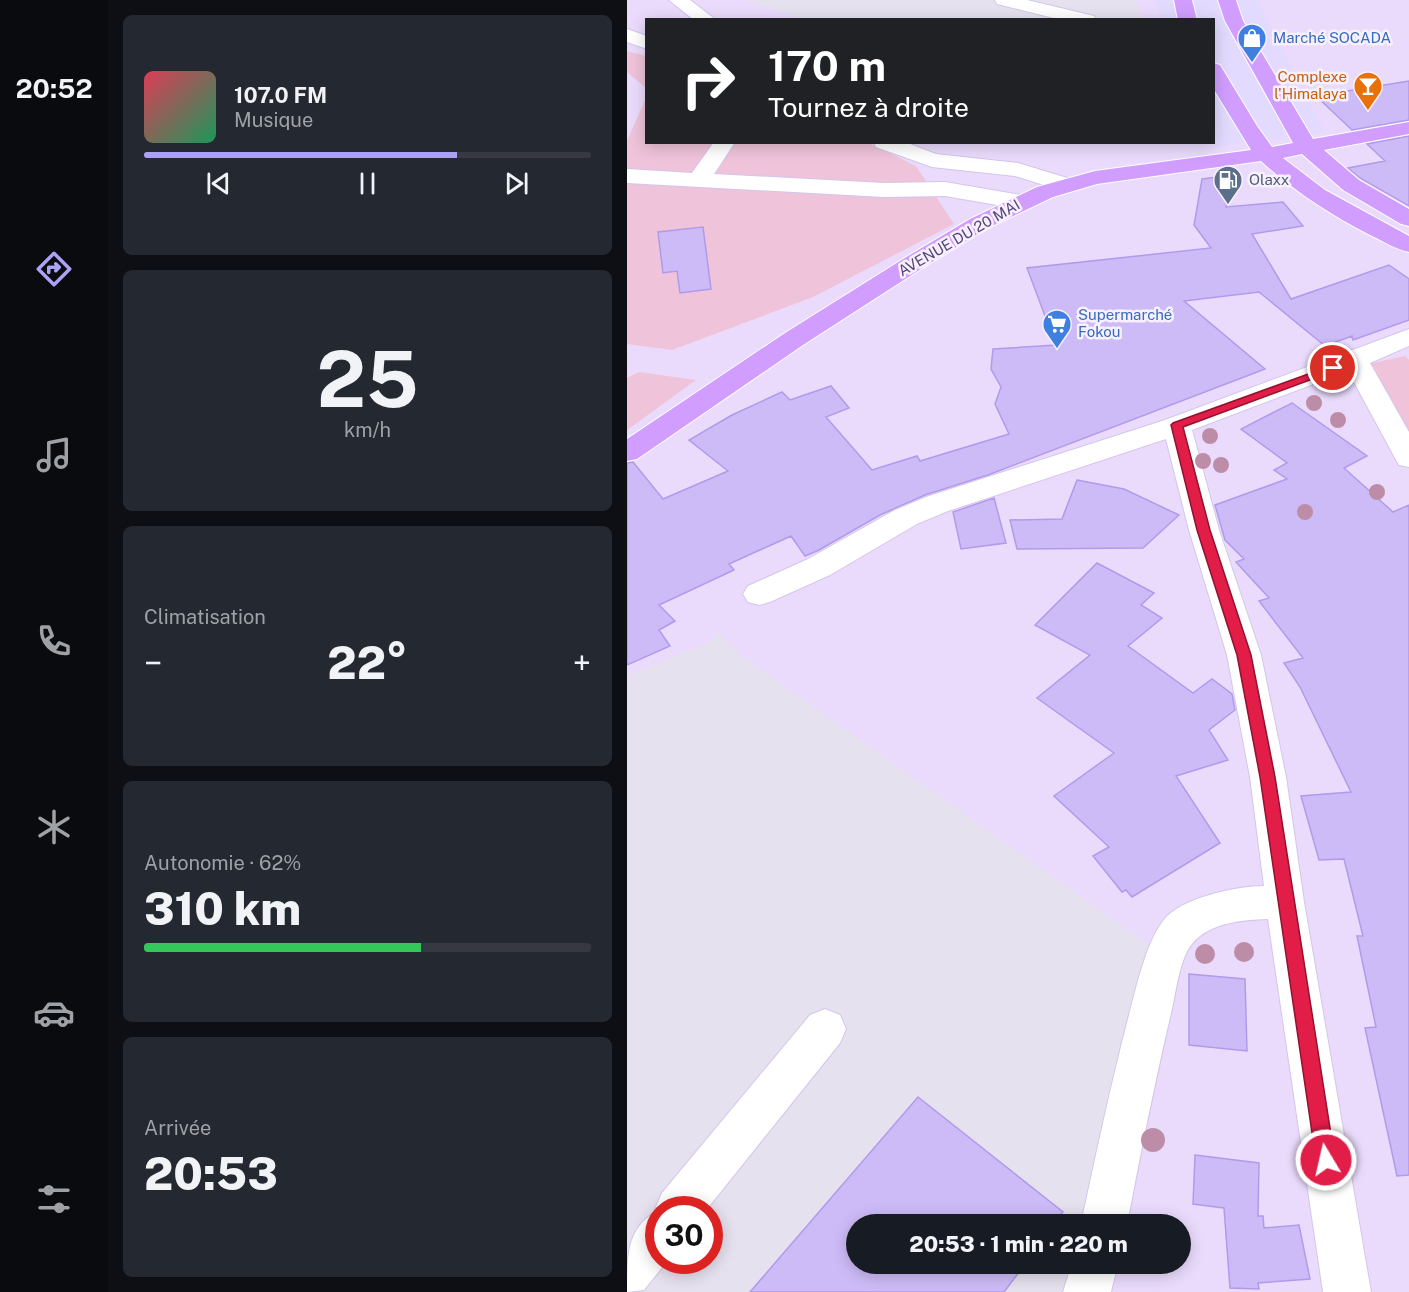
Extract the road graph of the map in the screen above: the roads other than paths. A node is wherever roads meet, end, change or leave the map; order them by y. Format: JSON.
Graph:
{"nodes":[{"id":1,"x":678,"y":0,"type":"edge"},
{"id":2,"x":1004,"y":0,"type":"edge"},
{"id":3,"x":1183,"y":0,"type":"edge"},
{"id":4,"x":1227,"y":0,"type":"edge"},
{"id":5,"x":704,"y":18,"type":"edge"},
{"id":6,"x":1079,"y":18,"type":"edge"},
{"id":7,"x":1188,"y":18,"type":"edge"},
{"id":8,"x":627,"y":35,"type":"edge"},
{"id":9,"x":645,"y":42,"type":"edge"},
{"id":10,"x":1215,"y":72,"type":"edge"},
{"id":11,"x":1409,"y":128,"type":"edge"},
{"id":12,"x":724,"y":144,"type":"edge"},
{"id":13,"x":889,"y":144,"type":"edge"},
{"id":14,"x":1306,"y":146,"type":"junction"},
{"id":15,"x":1267,"y":154,"type":"junction"},
{"id":16,"x":627,"y":176,"type":"edge"},
{"id":17,"x":699,"y":179,"type":"junction"},
{"id":18,"x":1066,"y":185,"type":"junction"},
{"id":19,"x":1021,"y":202,"type":"junction"},
{"id":20,"x":1409,"y":219,"type":"edge"},
{"id":21,"x":1409,"y":245,"type":"edge"},
{"id":22,"x":1409,"y":338,"type":"edge"},
{"id":23,"x":1355,"y":360,"type":"junction"},
{"id":24,"x":1177,"y":425,"type":"junction"},
{"id":25,"x":627,"y":452,"type":"edge"},
{"id":26,"x":1409,"y":458,"type":"edge"},
{"id":27,"x":759,"y":594,"type":"dead end"},
{"id":28,"x":1285,"y":902,"type":"junction"},
{"id":29,"x":825,"y":1029,"type":"dead end"},
{"id":30,"x":689,"y":1196,"type":"edge"},
{"id":31,"x":1106,"y":1214,"type":"edge"},
{"id":32,"x":645,"y":1251,"type":"edge"},
{"id":33,"x":627,"y":1273,"type":"edge"},
{"id":34,"x":1092,"y":1274,"type":"edge"},
{"id":35,"x":1087,"y":1292,"type":"edge"},
{"id":36,"x":1347,"y":1292,"type":"edge"}],
"edges":[{"from":1,"to":5,"type":"street"},
{"from":2,"to":6,"type":"street"},
{"from":3,"to":7,"type":"main road"},
{"from":4,"to":14,"type":"main road"},
{"from":8,"to":9,"type":"street"},
{"from":10,"to":15,"type":"main road"},
{"from":11,"to":14,"type":"main road","name":"AVENUE DU 20 MAI"},
{"from":12,"to":17,"type":"street"},
{"from":13,"to":18,"type":"street"},
{"from":14,"to":15,"type":"main road","name":"AVENUE DU 20 MAI"},
{"from":14,"to":20,"type":"main road"},
{"from":15,"to":18,"type":"main road","name":"AVENUE DU 20 MAI"},
{"from":15,"to":21,"type":"main road"},
{"from":16,"to":17,"type":"street"},
{"from":17,"to":19,"type":"street"},
{"from":18,"to":19,"type":"main road","name":"AVENUE DU 20 MAI"},
{"from":19,"to":25,"type":"main road","name":"AVENUE DU 20 MAI"},
{"from":22,"to":23,"type":"street"},
{"from":23,"to":24,"type":"street"},
{"from":23,"to":26,"type":"street"},
{"from":24,"to":27,"type":"street"},
{"from":24,"to":28,"type":"street"},
{"from":28,"to":31,"type":"street"},
{"from":28,"to":36,"type":"street"},
{"from":29,"to":30,"type":"street"},
{"from":32,"to":33,"type":"street"},
{"from":34,"to":35,"type":"street"}]}
